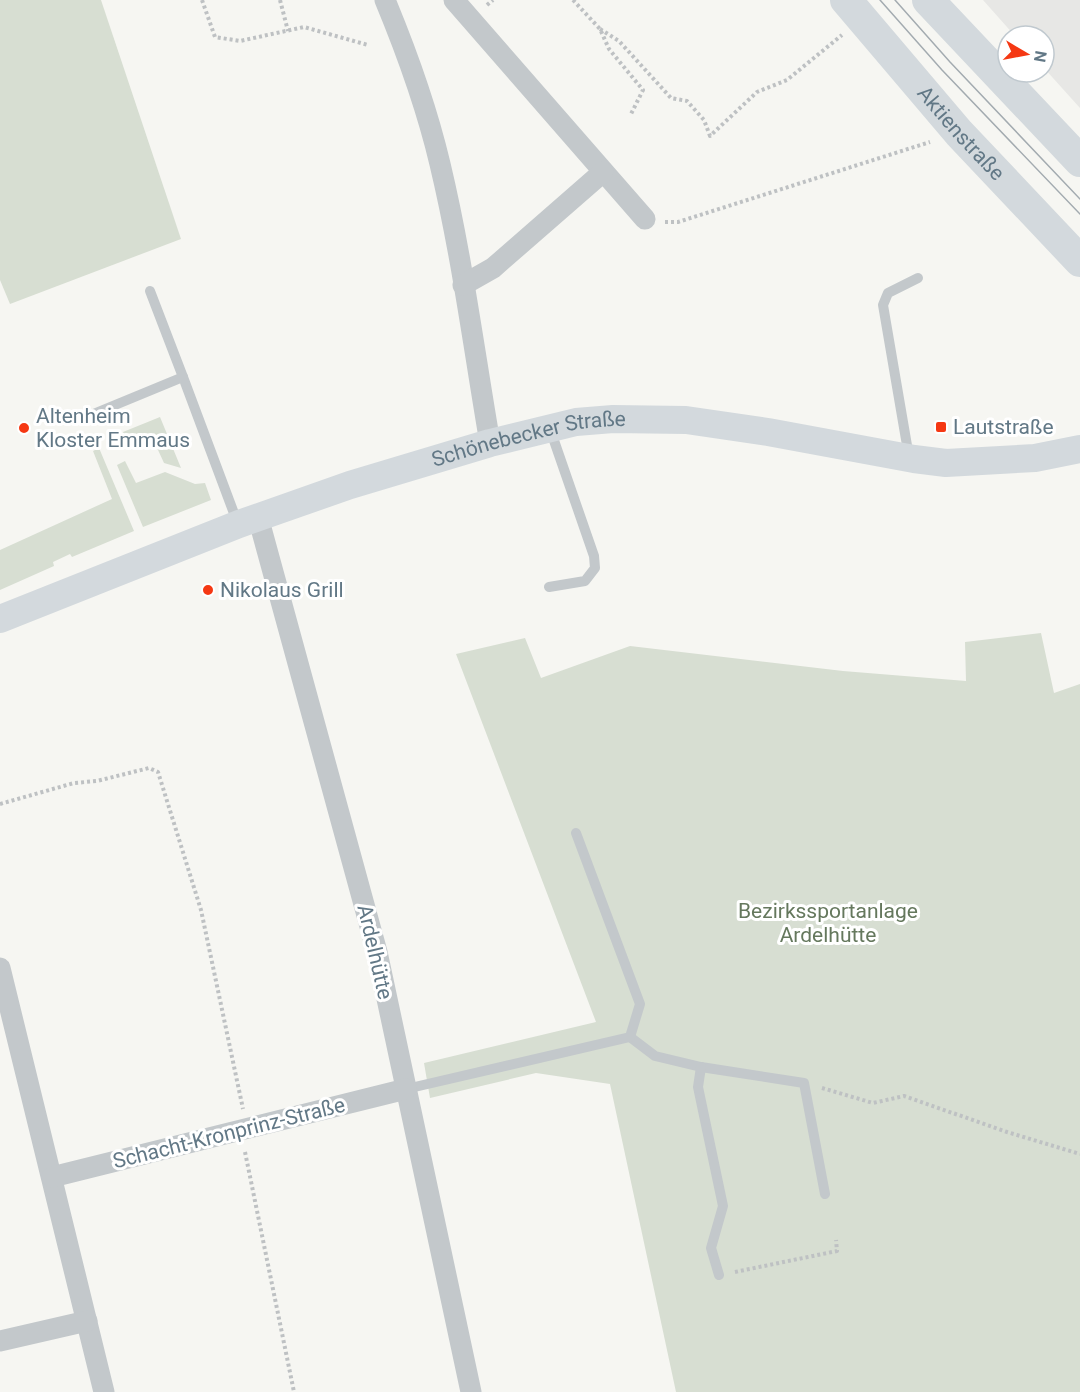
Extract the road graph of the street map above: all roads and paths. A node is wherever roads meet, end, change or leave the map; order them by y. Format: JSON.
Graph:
{"nodes":[{"id":1,"x":202,"y":0,"type":"edge"},
{"id":2,"x":280,"y":0,"type":"edge"},
{"id":3,"x":385,"y":0,"type":"edge"},
{"id":4,"x":454,"y":0,"type":"edge"},
{"id":5,"x":573,"y":0,"type":"edge"},
{"id":6,"x":928,"y":0,"type":"edge"},
{"id":7,"x":854,"y":10,"type":"edge"},
{"id":8,"x":600,"y":29,"type":"junction"},
{"id":9,"x":288,"y":31,"type":"junction"},
{"id":10,"x":368,"y":45,"type":"dead end"},
{"id":11,"x":631,"y":114,"type":"dead end"},
{"id":12,"x":959,"y":133,"type":"junction"},
{"id":13,"x":1080,"y":161,"type":"edge"},
{"id":14,"x":603,"y":172,"type":"junction"},
{"id":15,"x":645,"y":219,"type":"joint"},
{"id":16,"x":1080,"y":261,"type":"edge"},
{"id":17,"x":918,"y":278,"type":"dead end"},
{"id":18,"x":463,"y":285,"type":"junction"},
{"id":19,"x":150,"y":291,"type":"dead end"},
{"id":20,"x":183,"y":377,"type":"junction"},
{"id":21,"x":86,"y":417,"type":"dead end"},
{"id":22,"x":550,"y":429,"type":"junction"},
{"id":23,"x":490,"y":443,"type":"junction"},
{"id":24,"x":1080,"y":448,"type":"edge"},
{"id":25,"x":909,"y":458,"type":"junction"},
{"id":26,"x":248,"y":520,"type":"junction"},
{"id":27,"x":549,"y":587,"type":"dead end"},
{"id":28,"x":0,"y":619,"type":"edge"},
{"id":29,"x":0,"y":804,"type":"edge"},
{"id":30,"x":576,"y":833,"type":"dead end"},
{"id":31,"x":0,"y":968,"type":"edge"},
{"id":32,"x":630,"y":1037,"type":"junction"},
{"id":33,"x":701,"y":1067,"type":"junction"},
{"id":34,"x":804,"y":1083,"type":"junction"},
{"id":35,"x":406,"y":1089,"type":"junction"},
{"id":36,"x":241,"y":1129,"type":"junction"},
{"id":37,"x":1080,"y":1154,"type":"edge"},
{"id":38,"x":52,"y":1177,"type":"junction"},
{"id":39,"x":825,"y":1194,"type":"dead end"},
{"id":40,"x":836,"y":1240,"type":"dead end"},
{"id":41,"x":719,"y":1275,"type":"joint"},
{"id":42,"x":87,"y":1321,"type":"junction"},
{"id":43,"x":0,"y":1341,"type":"edge"},
{"id":44,"x":104,"y":1392,"type":"edge"},
{"id":45,"x":294,"y":1392,"type":"edge"},
{"id":46,"x":471,"y":1392,"type":"edge"}],
"edges":[{"from":1,"to":9,"type":"path"},
{"from":2,"to":9,"type":"path"},
{"from":3,"to":18,"type":"street"},
{"from":4,"to":14,"type":"street"},
{"from":5,"to":8,"type":"path"},
{"from":6,"to":13,"type":"main road"},
{"from":7,"to":8,"type":"path"},
{"from":7,"to":12,"type":"main road","name":"Aktienstraße"},
{"from":8,"to":11,"type":"path"},
{"from":9,"to":10,"type":"path"},
{"from":12,"to":15,"type":"path"},
{"from":12,"to":16,"type":"main road","name":"Aktienstraße"},
{"from":14,"to":15,"type":"street"},
{"from":14,"to":18,"type":"street"},
{"from":17,"to":25,"type":"lane"},
{"from":18,"to":23,"type":"street"},
{"from":19,"to":20,"type":"lane"},
{"from":20,"to":21,"type":"lane"},
{"from":20,"to":26,"type":"lane"},
{"from":22,"to":23,"type":"street","name":"Schönebecker Straße"},
{"from":22,"to":25,"type":"street","name":"Schönebecker Straße"},
{"from":22,"to":27,"type":"lane"},
{"from":23,"to":26,"type":"street","name":"Schönebecker Straße"},
{"from":24,"to":25,"type":"street","name":"Schönebecker Straße"},
{"from":26,"to":28,"type":"street","name":"Schönebecker Straße"},
{"from":26,"to":35,"type":"street","name":"Ardelhütte"},
{"from":29,"to":36,"type":"path"},
{"from":30,"to":32,"type":"lane"},
{"from":31,"to":38,"type":"street"},
{"from":32,"to":33,"type":"lane"},
{"from":32,"to":35,"type":"lane"},
{"from":33,"to":34,"type":"lane"},
{"from":33,"to":41,"type":"lane"},
{"from":34,"to":37,"type":"path"},
{"from":34,"to":39,"type":"lane"},
{"from":35,"to":36,"type":"street","name":"Schacht-Kronprinz-Straße"},
{"from":35,"to":46,"type":"street","name":"Ardelhütte"},
{"from":36,"to":38,"type":"street","name":"Schacht-Kronprinz-Straße"},
{"from":36,"to":45,"type":"path"},
{"from":38,"to":42,"type":"street"},
{"from":40,"to":41,"type":"path"},
{"from":42,"to":43,"type":"street"},
{"from":42,"to":44,"type":"street"}]}
